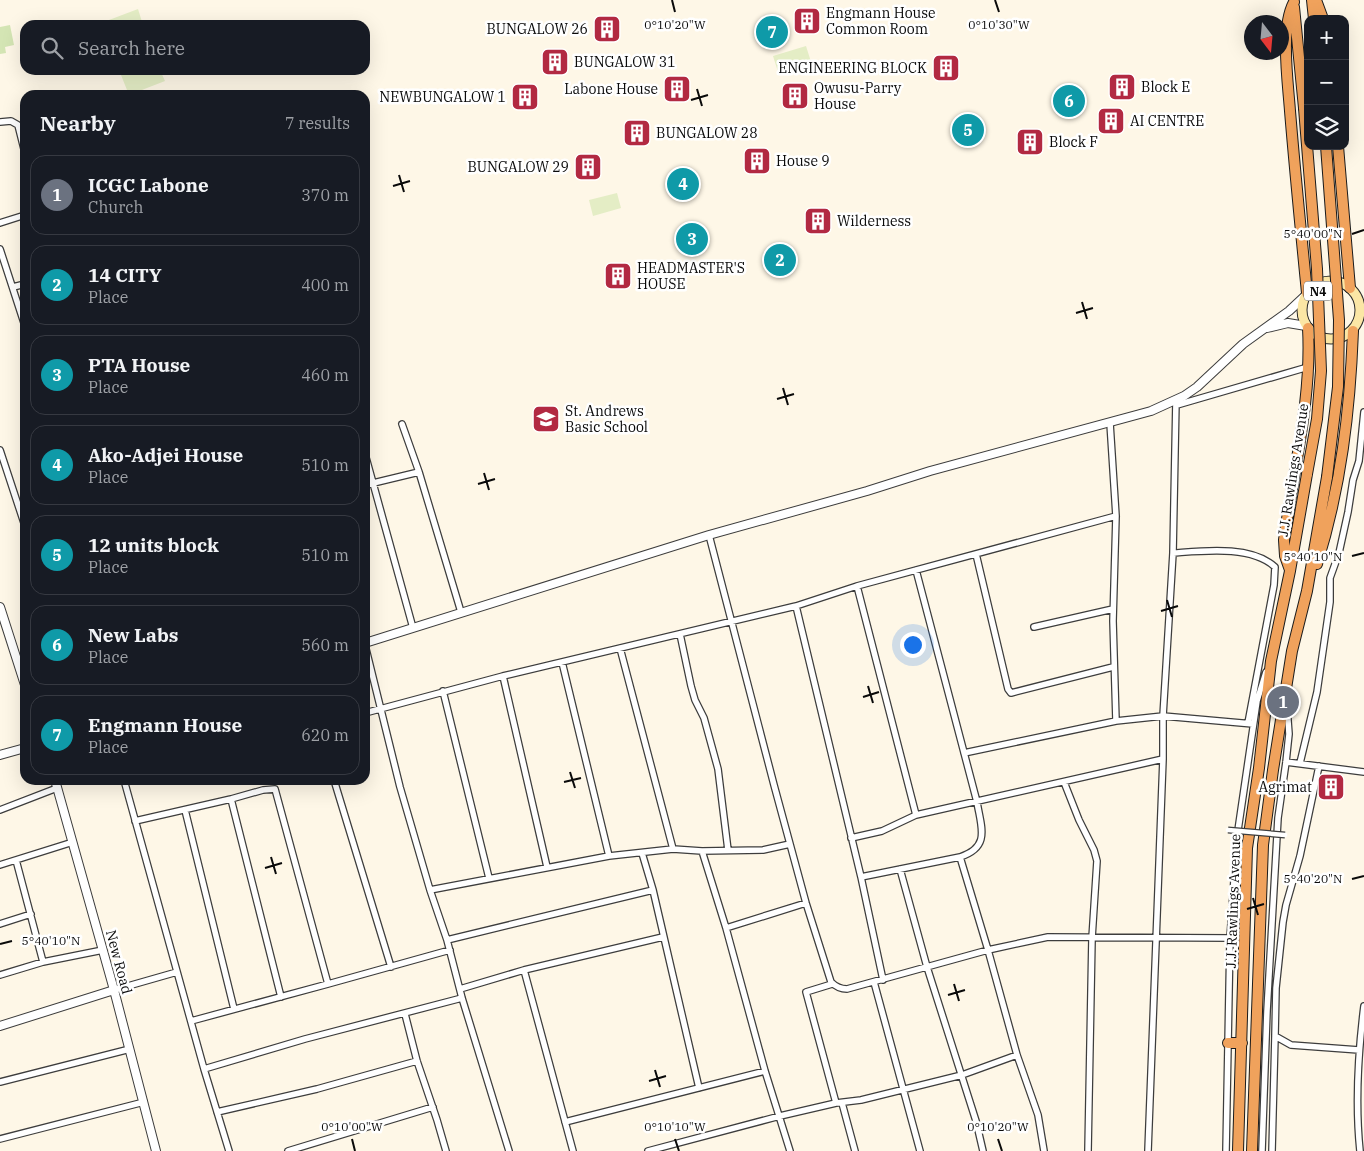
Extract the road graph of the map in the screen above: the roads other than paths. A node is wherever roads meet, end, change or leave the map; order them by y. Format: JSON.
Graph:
{"nodes":[{"id":1,"x":1312,"y":0,"type":"edge"},
{"id":2,"x":1316,"y":0,"type":"edge"},
{"id":3,"x":1293,"y":1,"type":"edge"},
{"id":4,"x":1314,"y":15,"type":"edge"},
{"id":5,"x":1322,"y":15,"type":"edge"},
{"id":6,"x":0,"y":122,"type":"edge"},
{"id":7,"x":20,"y":133,"type":"edge"},
{"id":8,"x":1326,"y":150,"type":"edge"},
{"id":9,"x":1339,"y":150,"type":"edge"},
{"id":10,"x":20,"y":217,"type":"edge"},
{"id":11,"x":0,"y":223,"type":"edge"},
{"id":12,"x":0,"y":249,"type":"edge"},
{"id":13,"x":20,"y":285,"type":"edge"},
{"id":14,"x":14,"y":287,"type":"junction"},
{"id":15,"x":1357,"y":292,"type":"edge"},
{"id":16,"x":1306,"y":295,"type":"junction"},
{"id":17,"x":20,"y":308,"type":"edge"},
{"id":18,"x":1362,"y":310,"type":"edge"},
{"id":19,"x":1307,"y":327,"type":"junction"},
{"id":20,"x":1353,"y":331,"type":"junction"},
{"id":21,"x":1258,"y":332,"type":"junction"},
{"id":22,"x":1308,"y":368,"type":"junction"},
{"id":23,"x":1177,"y":402,"type":"junction"},
{"id":24,"x":1364,"y":412,"type":"edge"},
{"id":25,"x":1110,"y":423,"type":"junction"},
{"id":26,"x":402,"y":424,"type":"dead end"},
{"id":27,"x":0,"y":450,"type":"edge"},
{"id":28,"x":1362,"y":459,"type":"edge"},
{"id":29,"x":370,"y":472,"type":"edge"},
{"id":30,"x":419,"y":472,"type":"junction"},
{"id":31,"x":373,"y":483,"type":"junction"},
{"id":32,"x":370,"y":484,"type":"edge"},
{"id":33,"x":20,"y":511,"type":"edge"},
{"id":34,"x":1116,"y":516,"type":"junction"},
{"id":35,"x":708,"y":535,"type":"junction"},
{"id":36,"x":1173,"y":553,"type":"junction"},
{"id":37,"x":976,"y":554,"type":"junction"},
{"id":38,"x":916,"y":570,"type":"junction"},
{"id":39,"x":1290,"y":571,"type":"junction"},
{"id":40,"x":857,"y":586,"type":"junction"},
{"id":41,"x":1307,"y":591,"type":"junction"},
{"id":42,"x":796,"y":606,"type":"junction"},
{"id":43,"x":0,"y":607,"type":"edge"},
{"id":44,"x":1113,"y":609,"type":"junction"},
{"id":45,"x":461,"y":612,"type":"junction"},
{"id":46,"x":731,"y":623,"type":"junction"},
{"id":47,"x":1034,"y":627,"type":"dead end"},
{"id":48,"x":413,"y":628,"type":"junction"},
{"id":49,"x":680,"y":634,"type":"junction"},
{"id":50,"x":370,"y":642,"type":"edge"},
{"id":51,"x":620,"y":648,"type":"junction"},
{"id":52,"x":1271,"y":661,"type":"junction"},
{"id":53,"x":562,"y":662,"type":"junction"},
{"id":54,"x":370,"y":666,"type":"edge"},
{"id":55,"x":1113,"y":667,"type":"junction"},
{"id":56,"x":20,"y":669,"type":"edge"},
{"id":57,"x":503,"y":676,"type":"junction"},
{"id":58,"x":443,"y":691,"type":"junction"},
{"id":59,"x":1286,"y":693,"type":"junction"},
{"id":60,"x":380,"y":709,"type":"junction"},
{"id":61,"x":370,"y":712,"type":"edge"},
{"id":62,"x":1163,"y":716,"type":"junction"},
{"id":63,"x":1116,"y":721,"type":"junction"},
{"id":64,"x":1251,"y":724,"type":"junction"},
{"id":65,"x":20,"y":749,"type":"edge"},
{"id":66,"x":964,"y":753,"type":"junction"},
{"id":67,"x":0,"y":755,"type":"edge"},
{"id":68,"x":1163,"y":759,"type":"junction"},
{"id":69,"x":1286,"y":762,"type":"junction"},
{"id":70,"x":1300,"y":763,"type":"junction"},
{"id":71,"x":1319,"y":766,"type":"junction"},
{"id":72,"x":1364,"y":772,"type":"edge"},
{"id":73,"x":1064,"y":782,"type":"junction"},
{"id":74,"x":54,"y":785,"type":"edge"},
{"id":75,"x":56,"y":785,"type":"edge"},
{"id":76,"x":125,"y":785,"type":"edge"},
{"id":77,"x":336,"y":785,"type":"edge"},
{"id":78,"x":231,"y":799,"type":"junction"},
{"id":79,"x":977,"y":802,"type":"junction"},
{"id":80,"x":0,"y":810,"type":"edge"},
{"id":81,"x":185,"y":810,"type":"junction"},
{"id":82,"x":916,"y":815,"type":"junction"},
{"id":83,"x":135,"y":821,"type":"junction"},
{"id":84,"x":1228,"y":830,"type":"dead end"},
{"id":85,"x":1285,"y":835,"type":"dead end"},
{"id":86,"x":852,"y":838,"type":"junction"},
{"id":87,"x":73,"y":842,"type":"junction"},
{"id":88,"x":790,"y":844,"type":"junction"},
{"id":89,"x":673,"y":849,"type":"junction"},
{"id":90,"x":728,"y":850,"type":"junction"},
{"id":91,"x":702,"y":851,"type":"junction"},
{"id":92,"x":642,"y":852,"type":"junction"},
{"id":93,"x":609,"y":856,"type":"junction"},
{"id":94,"x":960,"y":857,"type":"junction"},
{"id":95,"x":16,"y":860,"type":"junction"},
{"id":96,"x":0,"y":865,"type":"edge"},
{"id":97,"x":547,"y":867,"type":"junction"},
{"id":98,"x":900,"y":869,"type":"junction"},
{"id":99,"x":861,"y":877,"type":"junction"},
{"id":100,"x":489,"y":878,"type":"junction"},
{"id":101,"x":430,"y":890,"type":"junction"},
{"id":102,"x":653,"y":890,"type":"junction"},
{"id":103,"x":806,"y":903,"type":"junction"},
{"id":104,"x":31,"y":914,"type":"junction"},
{"id":105,"x":0,"y":924,"type":"edge"},
{"id":106,"x":726,"y":928,"type":"junction"},
{"id":107,"x":664,"y":937,"type":"junction"},
{"id":108,"x":1155,"y":937,"type":"junction"},
{"id":109,"x":1092,"y":938,"type":"junction"},
{"id":110,"x":1230,"y":938,"type":"junction"},
{"id":111,"x":447,"y":940,"type":"junction"},
{"id":112,"x":103,"y":950,"type":"junction"},
{"id":113,"x":450,"y":950,"type":"junction"},
{"id":114,"x":988,"y":950,"type":"junction"},
{"id":115,"x":43,"y":962,"type":"junction"},
{"id":116,"x":391,"y":967,"type":"junction"},
{"id":117,"x":928,"y":967,"type":"junction"},
{"id":118,"x":524,"y":970,"type":"junction"},
{"id":119,"x":177,"y":972,"type":"junction"},
{"id":120,"x":0,"y":975,"type":"edge"},
{"id":121,"x":883,"y":980,"type":"junction"},
{"id":122,"x":874,"y":982,"type":"junction"},
{"id":123,"x":328,"y":984,"type":"junction"},
{"id":124,"x":832,"y":984,"type":"junction"},
{"id":125,"x":460,"y":989,"type":"junction"},
{"id":126,"x":114,"y":990,"type":"junction"},
{"id":127,"x":281,"y":997,"type":"junction"},
{"id":128,"x":462,"y":998,"type":"junction"},
{"id":129,"x":1364,"y":1006,"type":"edge"},
{"id":130,"x":234,"y":1009,"type":"junction"},
{"id":131,"x":405,"y":1014,"type":"junction"},
{"id":132,"x":191,"y":1021,"type":"junction"},
{"id":133,"x":0,"y":1026,"type":"edge"},
{"id":134,"x":1363,"y":1026,"type":"edge"},
{"id":135,"x":1265,"y":1039,"type":"junction"},
{"id":136,"x":1228,"y":1043,"type":"junction"},
{"id":137,"x":1242,"y":1043,"type":"junction"},
{"id":138,"x":130,"y":1049,"type":"junction"},
{"id":139,"x":1359,"y":1050,"type":"junction"},
{"id":140,"x":1017,"y":1055,"type":"junction"},
{"id":141,"x":417,"y":1061,"type":"junction"},
{"id":142,"x":204,"y":1069,"type":"junction"},
{"id":143,"x":765,"y":1071,"type":"junction"},
{"id":144,"x":962,"y":1075,"type":"junction"},
{"id":145,"x":0,"y":1082,"type":"edge"},
{"id":146,"x":699,"y":1088,"type":"junction"},
{"id":147,"x":902,"y":1090,"type":"junction"},
{"id":148,"x":144,"y":1102,"type":"junction"},
{"id":149,"x":839,"y":1103,"type":"junction"},
{"id":150,"x":433,"y":1107,"type":"junction"},
{"id":151,"x":217,"y":1112,"type":"junction"},
{"id":152,"x":780,"y":1116,"type":"junction"},
{"id":153,"x":565,"y":1122,"type":"junction"},
{"id":154,"x":1361,"y":1134,"type":"edge"},
{"id":155,"x":0,"y":1139,"type":"edge"},
{"id":156,"x":292,"y":1150,"type":"edge"},
{"id":157,"x":156,"y":1151,"type":"edge"},
{"id":158,"x":229,"y":1151,"type":"edge"},
{"id":159,"x":446,"y":1151,"type":"edge"},
{"id":160,"x":509,"y":1151,"type":"edge"},
{"id":161,"x":573,"y":1151,"type":"edge"},
{"id":162,"x":648,"y":1151,"type":"edge"},
{"id":163,"x":790,"y":1151,"type":"edge"},
{"id":164,"x":855,"y":1151,"type":"edge"},
{"id":165,"x":920,"y":1151,"type":"edge"},
{"id":166,"x":983,"y":1151,"type":"edge"},
{"id":167,"x":1044,"y":1151,"type":"edge"},
{"id":168,"x":1088,"y":1151,"type":"edge"},
{"id":169,"x":1148,"y":1151,"type":"edge"},
{"id":170,"x":1226,"y":1151,"type":"edge"},
{"id":171,"x":1238,"y":1151,"type":"edge"},
{"id":172,"x":1252,"y":1151,"type":"edge"},
{"id":173,"x":1262,"y":1151,"type":"edge"},
{"id":174,"x":1272,"y":1151,"type":"edge"},
{"id":175,"x":1360,"y":1151,"type":"edge"}],
"edges":[{"from":1,"to":4,"type":"highway"},
{"from":2,"to":5,"type":"highway"},
{"from":3,"to":16,"type":"highway"},
{"from":3,"to":39,"type":"highway","name":"J.J. Rawlings Avenue","number":"N4","bridge":true},
{"from":6,"to":7,"type":"street"},
{"from":8,"to":41,"type":"highway","name":"J.J. Rawlings Avenue","number":"N4","bridge":true},
{"from":9,"to":15,"type":"highway"},
{"from":10,"to":11,"type":"street"},
{"from":12,"to":14,"type":"street"},
{"from":13,"to":14,"type":"street"},
{"from":14,"to":17,"type":"street"},
{"from":15,"to":16,"type":"main road"},
{"from":15,"to":18,"type":"main road"},
{"from":16,"to":19,"type":"main road"},
{"from":16,"to":21,"type":"street"},
{"from":18,"to":20,"type":"main road"},
{"from":19,"to":20,"type":"main road"},
{"from":19,"to":21,"type":"street"},
{"from":19,"to":22,"type":"highway"},
{"from":20,"to":41,"type":"highway"},
{"from":21,"to":23,"type":"street"},
{"from":22,"to":23,"type":"street"},
{"from":22,"to":39,"type":"highway"},
{"from":23,"to":25,"type":"street"},
{"from":23,"to":36,"type":"street"},
{"from":24,"to":28,"type":"street"},
{"from":25,"to":34,"type":"street"},
{"from":25,"to":35,"type":"street"},
{"from":26,"to":30,"type":"street"},
{"from":27,"to":33,"type":"street"},
{"from":28,"to":70,"type":"street"},
{"from":29,"to":31,"type":"street"},
{"from":30,"to":31,"type":"street"},
{"from":30,"to":45,"type":"street"},
{"from":31,"to":32,"type":"street"},
{"from":31,"to":48,"type":"street"},
{"from":34,"to":37,"type":"street"},
{"from":34,"to":44,"type":"street"},
{"from":35,"to":45,"type":"street"},
{"from":35,"to":46,"type":"street"},
{"from":36,"to":62,"type":"street"},
{"from":36,"to":64,"type":"street"},
{"from":37,"to":38,"type":"street"},
{"from":37,"to":55,"type":"street"},
{"from":38,"to":40,"type":"street"},
{"from":38,"to":66,"type":"street"},
{"from":39,"to":52,"type":"highway","name":"J.J. Rawlings Avenue","number":"N4"},
{"from":40,"to":42,"type":"street"},
{"from":40,"to":82,"type":"street"},
{"from":41,"to":59,"type":"highway","name":"J.J. Rawlings Avenue","number":"N4"},
{"from":42,"to":46,"type":"street"},
{"from":42,"to":86,"type":"street"},
{"from":43,"to":56,"type":"street"},
{"from":44,"to":47,"type":"street"},
{"from":44,"to":55,"type":"street"},
{"from":45,"to":48,"type":"street"},
{"from":46,"to":49,"type":"street"},
{"from":46,"to":88,"type":"street"},
{"from":48,"to":50,"type":"street"},
{"from":49,"to":51,"type":"street"},
{"from":49,"to":90,"type":"street"},
{"from":51,"to":53,"type":"street"},
{"from":51,"to":89,"type":"street"},
{"from":52,"to":64,"type":"street"},
{"from":52,"to":137,"type":"highway","name":"J.J. Rawlings Avenue","number":"N4"},
{"from":53,"to":57,"type":"street"},
{"from":53,"to":93,"type":"street"},
{"from":54,"to":60,"type":"street"},
{"from":55,"to":63,"type":"street"},
{"from":57,"to":58,"type":"street"},
{"from":57,"to":97,"type":"street"},
{"from":58,"to":60,"type":"street"},
{"from":58,"to":100,"type":"street"},
{"from":59,"to":69,"type":"street"},
{"from":59,"to":135,"type":"highway","name":"J.J. Rawlings Avenue","number":"N4"},
{"from":60,"to":61,"type":"street"},
{"from":60,"to":101,"type":"street"},
{"from":62,"to":63,"type":"street"},
{"from":62,"to":64,"type":"street"},
{"from":62,"to":68,"type":"street"},
{"from":63,"to":66,"type":"street"},
{"from":64,"to":110,"type":"street"},
{"from":65,"to":67,"type":"street"},
{"from":66,"to":79,"type":"street"},
{"from":68,"to":73,"type":"street"},
{"from":68,"to":108,"type":"street"},
{"from":69,"to":70,"type":"street"},
{"from":69,"to":135,"type":"street"},
{"from":70,"to":71,"type":"street"},
{"from":71,"to":72,"type":"street"},
{"from":71,"to":135,"type":"street"},
{"from":73,"to":79,"type":"street"},
{"from":73,"to":109,"type":"street"},
{"from":74,"to":80,"type":"street"},
{"from":75,"to":87,"type":"street","name":"New Road"},
{"from":76,"to":83,"type":"street"},
{"from":77,"to":116,"type":"street"},
{"from":78,"to":81,"type":"street"},
{"from":78,"to":123,"type":"street"},
{"from":78,"to":127,"type":"street"},
{"from":79,"to":82,"type":"street"},
{"from":79,"to":94,"type":"street"},
{"from":81,"to":83,"type":"street"},
{"from":81,"to":130,"type":"street"},
{"from":82,"to":86,"type":"street"},
{"from":83,"to":119,"type":"street"},
{"from":84,"to":85,"type":"street","bridge":true},
{"from":86,"to":99,"type":"street"},
{"from":87,"to":95,"type":"street"},
{"from":87,"to":112,"type":"street","name":"New Road"},
{"from":88,"to":90,"type":"street"},
{"from":88,"to":103,"type":"street"},
{"from":89,"to":91,"type":"street"},
{"from":89,"to":92,"type":"street"},
{"from":90,"to":91,"type":"street"},
{"from":91,"to":106,"type":"street"},
{"from":92,"to":93,"type":"street"},
{"from":92,"to":102,"type":"street"},
{"from":93,"to":97,"type":"street"},
{"from":94,"to":98,"type":"street"},
{"from":94,"to":114,"type":"street"},
{"from":95,"to":96,"type":"street"},
{"from":95,"to":104,"type":"street"},
{"from":97,"to":100,"type":"street"},
{"from":98,"to":99,"type":"street"},
{"from":98,"to":117,"type":"street"},
{"from":99,"to":121,"type":"street"},
{"from":100,"to":101,"type":"street"},
{"from":101,"to":111,"type":"street"},
{"from":102,"to":107,"type":"street"},
{"from":102,"to":111,"type":"street"},
{"from":103,"to":106,"type":"street"},
{"from":103,"to":124,"type":"street"},
{"from":104,"to":105,"type":"street"},
{"from":104,"to":115,"type":"street"},
{"from":106,"to":143,"type":"street"},
{"from":107,"to":118,"type":"street"},
{"from":107,"to":146,"type":"street"},
{"from":108,"to":109,"type":"street"},
{"from":108,"to":110,"type":"street"},
{"from":108,"to":169,"type":"street"},
{"from":109,"to":114,"type":"street"},
{"from":109,"to":168,"type":"street"},
{"from":110,"to":136,"type":"street"},
{"from":111,"to":113,"type":"street"},
{"from":112,"to":115,"type":"street"},
{"from":112,"to":126,"type":"street","name":"New Road"},
{"from":113,"to":116,"type":"street"},
{"from":113,"to":125,"type":"street"},
{"from":114,"to":117,"type":"street"},
{"from":114,"to":140,"type":"street"},
{"from":115,"to":120,"type":"street"},
{"from":116,"to":123,"type":"street"},
{"from":117,"to":121,"type":"street"},
{"from":117,"to":144,"type":"street"},
{"from":118,"to":125,"type":"street"},
{"from":118,"to":153,"type":"street"},
{"from":119,"to":126,"type":"street"},
{"from":119,"to":132,"type":"street"},
{"from":121,"to":122,"type":"street"},
{"from":122,"to":124,"type":"street"},
{"from":122,"to":147,"type":"street"},
{"from":123,"to":127,"type":"street"},
{"from":124,"to":149,"type":"street"},
{"from":125,"to":128,"type":"street"},
{"from":126,"to":133,"type":"street"},
{"from":126,"to":138,"type":"street","name":"New Road"},
{"from":127,"to":130,"type":"street"},
{"from":128,"to":131,"type":"street"},
{"from":128,"to":160,"type":"street"},
{"from":129,"to":134,"type":"street"},
{"from":130,"to":132,"type":"street"},
{"from":131,"to":141,"type":"street"},
{"from":131,"to":142,"type":"street"},
{"from":132,"to":142,"type":"street"},
{"from":134,"to":139,"type":"street"},
{"from":135,"to":139,"type":"street"},
{"from":135,"to":172,"type":"highway","name":"J.J. Rawlings Avenue","number":"N4"},
{"from":135,"to":173,"type":"street"},
{"from":135,"to":174,"type":"street"},
{"from":136,"to":137,"type":"highway"},
{"from":136,"to":170,"type":"street"},
{"from":137,"to":171,"type":"highway","name":"J.J. Rawlings Avenue","number":"N4"},
{"from":138,"to":145,"type":"street"},
{"from":138,"to":148,"type":"street","name":"New Road"},
{"from":139,"to":154,"type":"street"},
{"from":140,"to":144,"type":"street"},
{"from":140,"to":167,"type":"street"},
{"from":141,"to":150,"type":"street"},
{"from":141,"to":151,"type":"street"},
{"from":142,"to":151,"type":"street"},
{"from":143,"to":146,"type":"street"},
{"from":143,"to":152,"type":"street"},
{"from":144,"to":147,"type":"street"},
{"from":144,"to":166,"type":"street"},
{"from":146,"to":153,"type":"street"},
{"from":147,"to":149,"type":"street"},
{"from":147,"to":165,"type":"street"},
{"from":148,"to":155,"type":"street"},
{"from":148,"to":157,"type":"street","name":"New Road"},
{"from":149,"to":152,"type":"street"},
{"from":149,"to":164,"type":"street"},
{"from":150,"to":156,"type":"street"},
{"from":150,"to":159,"type":"street"},
{"from":151,"to":158,"type":"street"},
{"from":152,"to":162,"type":"street"},
{"from":152,"to":163,"type":"street"},
{"from":153,"to":161,"type":"street"},
{"from":154,"to":175,"type":"street"}]}
